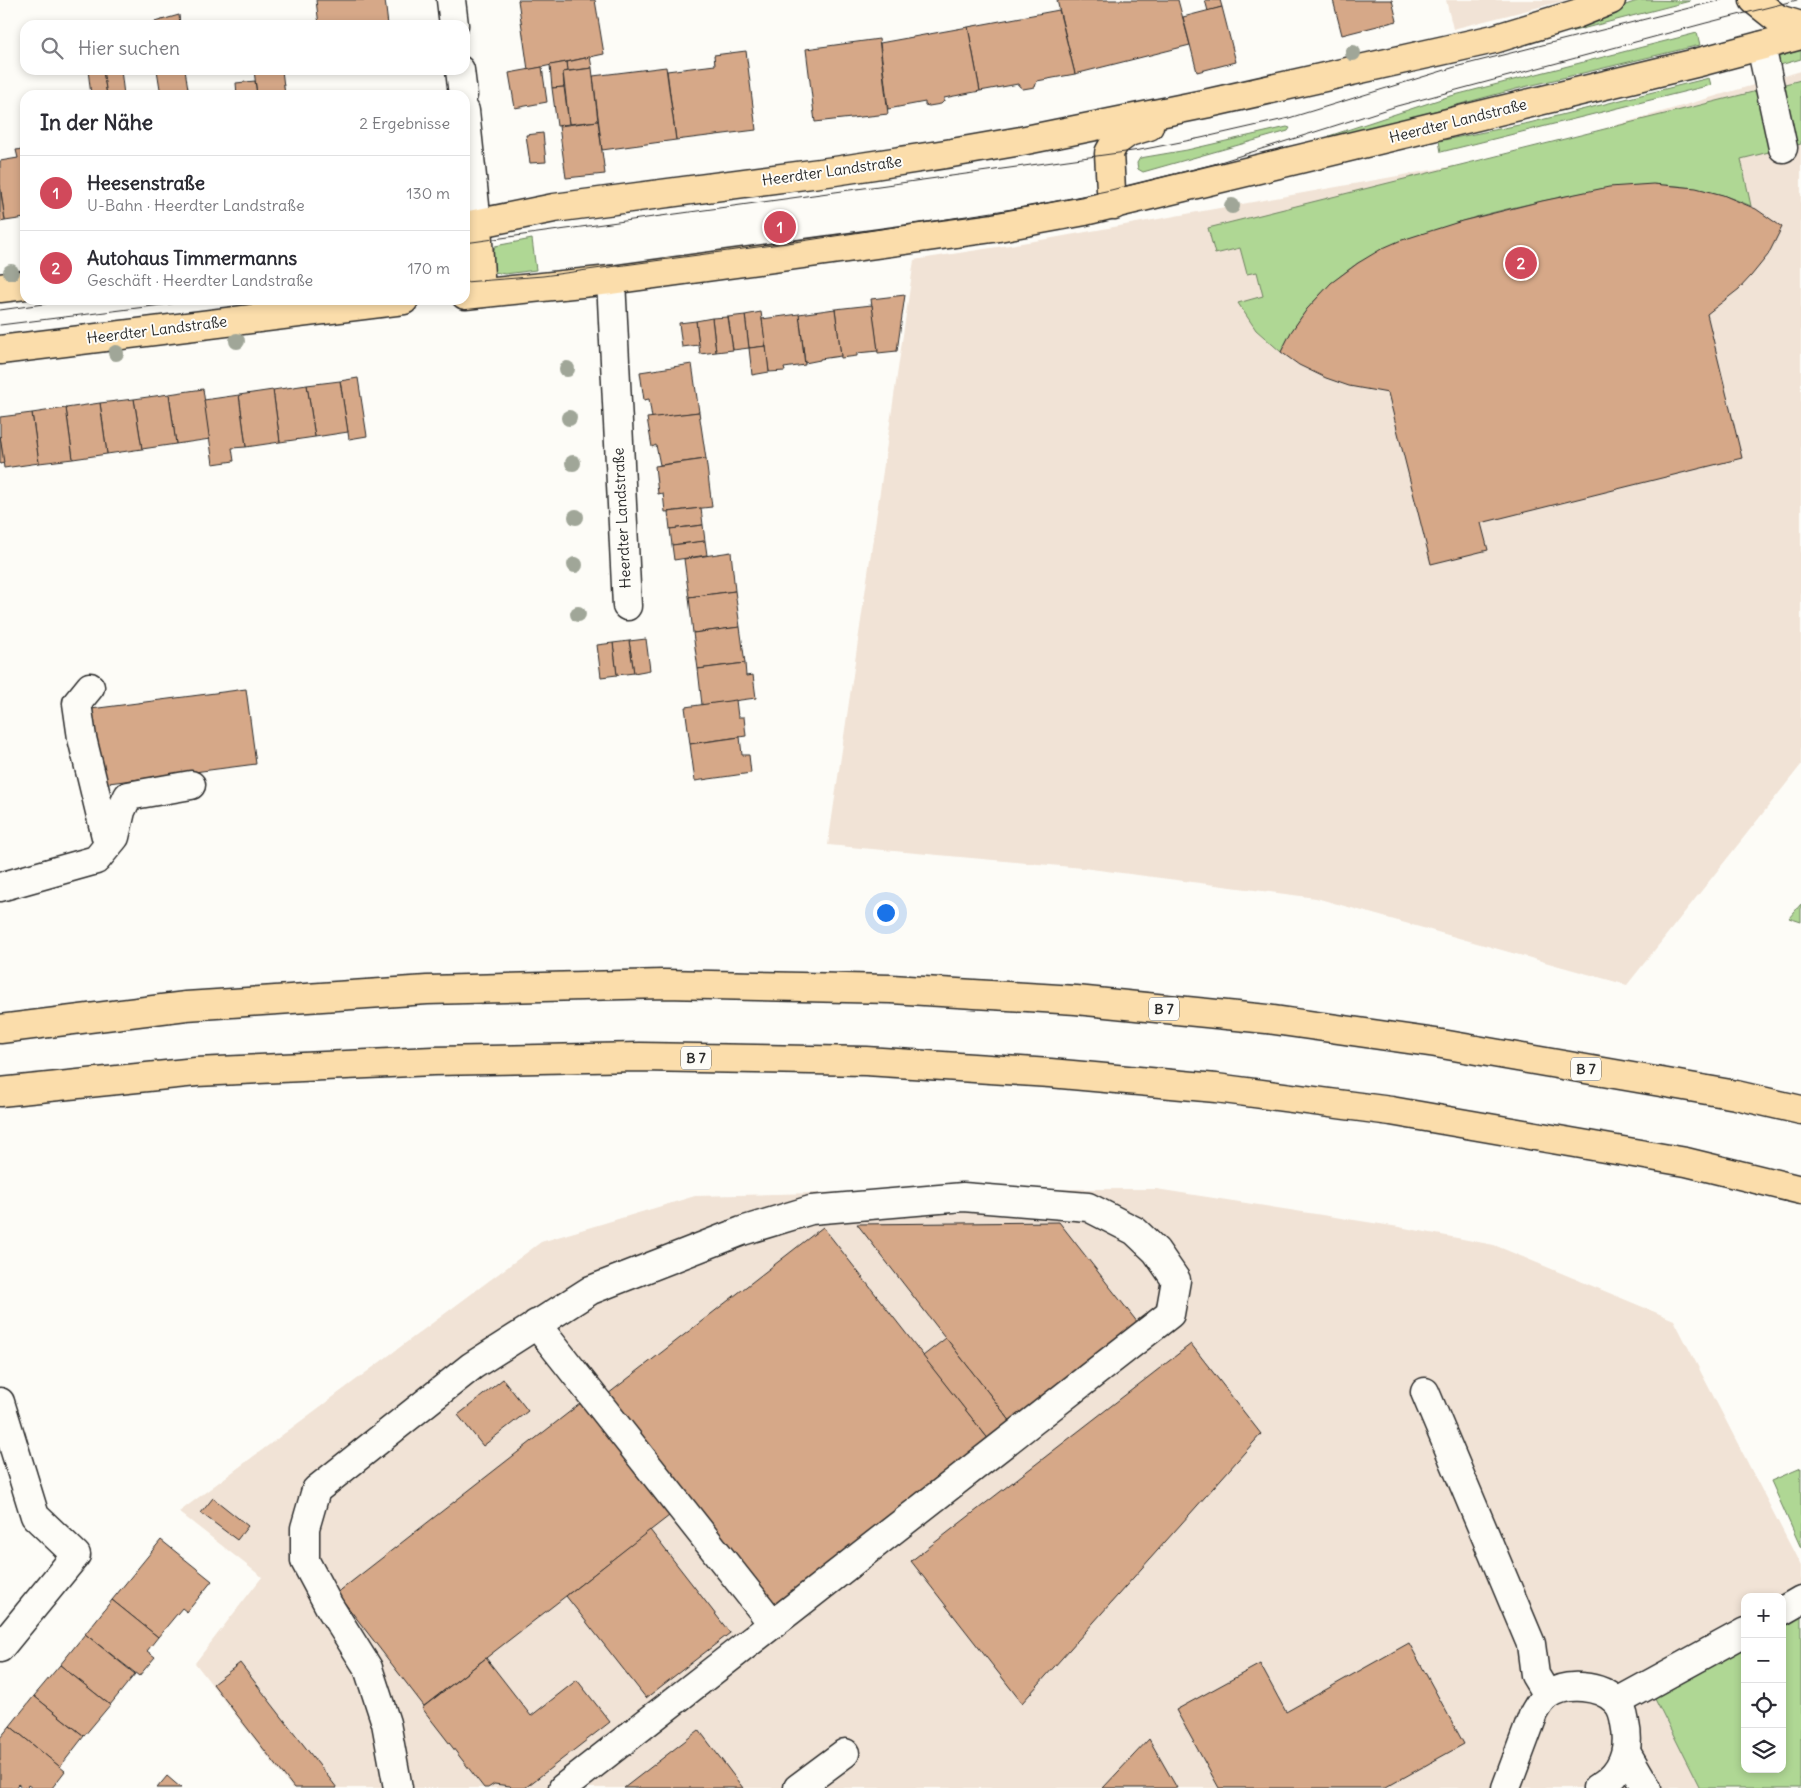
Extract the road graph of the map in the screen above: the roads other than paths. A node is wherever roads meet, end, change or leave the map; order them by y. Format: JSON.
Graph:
{"nodes":[{"id":1,"x":451,"y":0,"type":"edge"},
{"id":2,"x":1611,"y":0,"type":"edge"},
{"id":3,"x":1754,"y":0,"type":"edge"},
{"id":4,"x":453,"y":20,"type":"edge"},
{"id":5,"x":1801,"y":26,"type":"edge"},
{"id":6,"x":1801,"y":35,"type":"edge"},
{"id":7,"x":1760,"y":46,"type":"junction"},
{"id":8,"x":461,"y":75,"type":"edge"},
{"id":9,"x":462,"y":90,"type":"edge"},
{"id":10,"x":1197,"y":105,"type":"junction"},
{"id":11,"x":1783,"y":148,"type":"dead end"},
{"id":12,"x":1114,"y":205,"type":"junction"},
{"id":13,"x":470,"y":206,"type":"edge"},
{"id":14,"x":471,"y":225,"type":"edge"},
{"id":15,"x":611,"y":280,"type":"junction"},
{"id":16,"x":20,"y":286,"type":"edge"},
{"id":17,"x":0,"y":288,"type":"edge"},
{"id":18,"x":473,"y":294,"type":"edge"},
{"id":19,"x":364,"y":305,"type":"edge"},
{"id":20,"x":0,"y":350,"type":"edge"},
{"id":21,"x":627,"y":606,"type":"dead end"},
{"id":22,"x":90,"y":687,"type":"dead end"},
{"id":23,"x":191,"y":785,"type":"dead end"},
{"id":24,"x":108,"y":845,"type":"junction"},
{"id":25,"x":0,"y":887,"type":"edge"},
{"id":26,"x":0,"y":1030,"type":"edge"},
{"id":27,"x":0,"y":1092,"type":"edge"},
{"id":28,"x":1801,"y":1110,"type":"edge"},
{"id":29,"x":1801,"y":1190,"type":"edge"},
{"id":30,"x":536,"y":1324,"type":"junction"},
{"id":31,"x":1425,"y":1392,"type":"dead end"},
{"id":32,"x":0,"y":1402,"type":"edge"},
{"id":33,"x":1801,"y":1600,"type":"edge"},
{"id":34,"x":1786,"y":1609,"type":"edge"},
{"id":35,"x":773,"y":1624,"type":"junction"},
{"id":36,"x":1741,"y":1634,"type":"edge"},
{"id":37,"x":0,"y":1648,"type":"edge"},
{"id":38,"x":1547,"y":1696,"type":"junction"},
{"id":39,"x":1617,"y":1702,"type":"junction"},
{"id":40,"x":1626,"y":1752,"type":"junction"},
{"id":41,"x":845,"y":1753,"type":"dead end"},
{"id":42,"x":398,"y":1788,"type":"edge"},
{"id":43,"x":563,"y":1788,"type":"edge"},
{"id":44,"x":798,"y":1788,"type":"edge"},
{"id":45,"x":1506,"y":1788,"type":"edge"},
{"id":46,"x":1597,"y":1788,"type":"edge"},
{"id":47,"x":1646,"y":1788,"type":"edge"}],
"edges":[{"from":1,"to":4,"type":"street"},
{"from":2,"to":10,"type":"main road","name":"Heerdter Landstraße"},
{"from":3,"to":5,"type":"main road"},
{"from":6,"to":7,"type":"main road","name":"Heerdter Landstraße"},
{"from":7,"to":11,"type":"street"},
{"from":7,"to":12,"type":"main road","name":"Heerdter Landstraße"},
{"from":8,"to":9,"type":"street"},
{"from":10,"to":12,"type":"main road","name":"Heerdter Landstraße"},
{"from":10,"to":14,"type":"main road","name":"Heerdter Landstraße"},
{"from":12,"to":15,"type":"main road","name":"Heerdter Landstraße"},
{"from":13,"to":14,"type":"street"},
{"from":14,"to":18,"type":"main road"},
{"from":15,"to":18,"type":"main road","name":"Heerdter Landstraße"},
{"from":15,"to":21,"type":"street","name":"Heerdter Landstraße"},
{"from":16,"to":17,"type":"main road"},
{"from":19,"to":20,"type":"main road","name":"Heerdter Landstraße"},
{"from":22,"to":24,"type":"street"},
{"from":23,"to":24,"type":"street"},
{"from":24,"to":25,"type":"street"},
{"from":26,"to":28,"type":"main road","number":"B 7"},
{"from":27,"to":29,"type":"main road","number":"B 7"},
{"from":30,"to":35,"type":"street"},
{"from":30,"to":35,"type":"street"},
{"from":30,"to":42,"type":"street"},
{"from":31,"to":38,"type":"street"},
{"from":32,"to":37,"type":"street"},
{"from":33,"to":34,"type":"street"},
{"from":35,"to":43,"type":"street"},
{"from":36,"to":39,"type":"street"},
{"from":38,"to":39,"type":"street"},
{"from":38,"to":45,"type":"street"},
{"from":39,"to":40,"type":"street"},
{"from":40,"to":46,"type":"street"},
{"from":40,"to":47,"type":"street"},
{"from":41,"to":44,"type":"street"}]}
